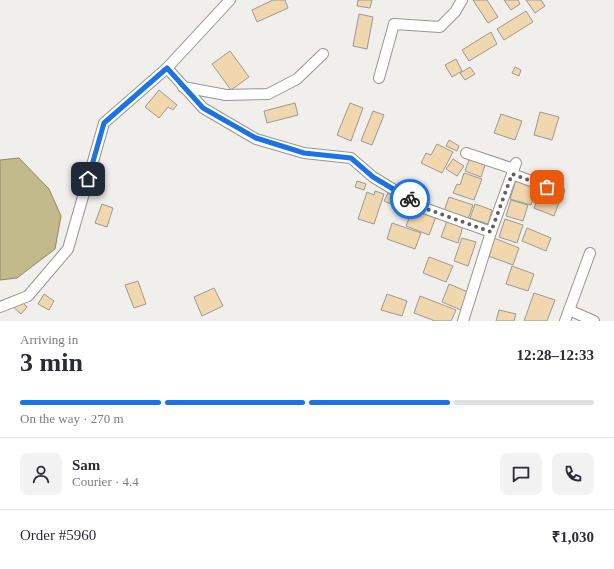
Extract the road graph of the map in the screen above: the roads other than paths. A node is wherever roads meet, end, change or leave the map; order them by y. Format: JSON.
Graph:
{"nodes":[{"id":1,"x":230,"y":0,"type":"edge"},
{"id":2,"x":462,"y":0,"type":"edge"},
{"id":3,"x":323,"y":54,"type":"dead end"},
{"id":4,"x":167,"y":68,"type":"junction"},
{"id":5,"x":379,"y":78,"type":"dead end"},
{"id":6,"x":183,"y":86,"type":"junction"},
{"id":7,"x":466,"y":153,"type":"dead end"},
{"id":8,"x":514,"y":169,"type":"junction"},
{"id":9,"x":559,"y":191,"type":"dead end"},
{"id":10,"x":491,"y":232,"type":"junction"},
{"id":11,"x":590,"y":253,"type":"dead end"},
{"id":12,"x":0,"y":307,"type":"edge"},
{"id":13,"x":569,"y":310,"type":"junction"},
{"id":14,"x":463,"y":321,"type":"edge"},
{"id":15,"x":565,"y":321,"type":"edge"},
{"id":16,"x":594,"y":321,"type":"edge"}],
"edges":[{"from":1,"to":4,"type":"street"},
{"from":2,"to":5,"type":"street"},
{"from":3,"to":6,"type":"street"},
{"from":4,"to":6,"type":"street"},
{"from":4,"to":12,"type":"street"},
{"from":6,"to":10,"type":"street"},
{"from":7,"to":8,"type":"street"},
{"from":8,"to":9,"type":"street"},
{"from":8,"to":10,"type":"street"},
{"from":10,"to":14,"type":"street"},
{"from":11,"to":13,"type":"street"},
{"from":13,"to":15,"type":"street"},
{"from":13,"to":16,"type":"street"}]}
